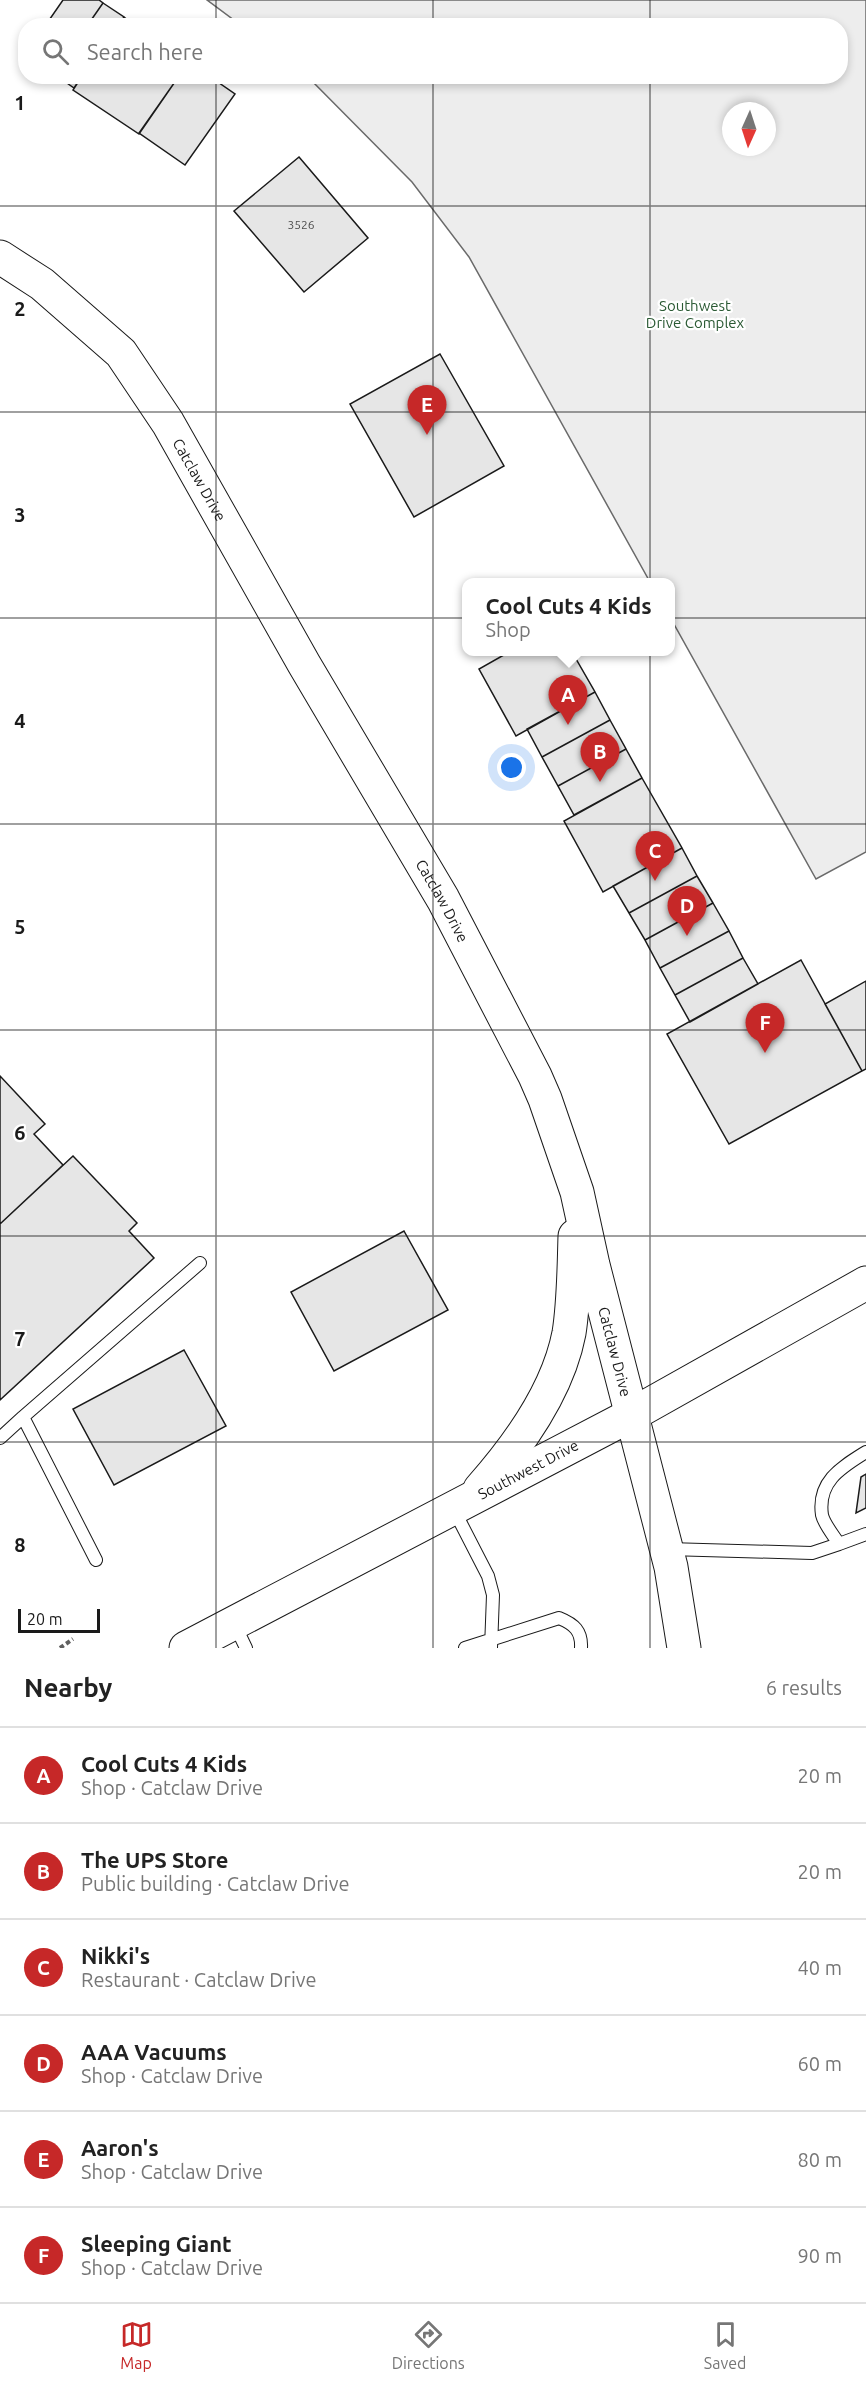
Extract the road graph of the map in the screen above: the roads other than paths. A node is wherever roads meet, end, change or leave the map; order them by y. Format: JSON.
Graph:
{"nodes":[{"id":1,"x":0,"y":257,"type":"edge"},
{"id":2,"x":577,"y":1192,"type":"junction"},
{"id":3,"x":200,"y":1263,"type":"dead end"},
{"id":4,"x":866,"y":1283,"type":"edge"},
{"id":5,"x":633,"y":1414,"type":"junction"},
{"id":6,"x":23,"y":1417,"type":"junction"},
{"id":7,"x":0,"y":1438,"type":"edge"},
{"id":8,"x":866,"y":1452,"type":"edge"},
{"id":9,"x":462,"y":1504,"type":"junction"},
{"id":10,"x":866,"y":1534,"type":"edge"},
{"id":11,"x":839,"y":1544,"type":"junction"},
{"id":12,"x":667,"y":1549,"type":"junction"},
{"id":13,"x":96,"y":1560,"type":"dead end"},
{"id":14,"x":240,"y":1636,"type":"edge"},
{"id":15,"x":492,"y":1644,"type":"edge"},
{"id":16,"x":186,"y":1648,"type":"edge"},
{"id":17,"x":465,"y":1648,"type":"edge"},
{"id":18,"x":581,"y":1648,"type":"edge"},
{"id":19,"x":684,"y":1648,"type":"edge"}],
"edges":[{"from":1,"to":2,"type":"street","name":"Catclaw Drive"},
{"from":2,"to":5,"type":"street","name":"Catclaw Drive"},
{"from":2,"to":9,"type":"street"},
{"from":3,"to":6,"type":"lane"},
{"from":4,"to":5,"type":"street","name":"Southwest Drive"},
{"from":5,"to":9,"type":"street","name":"Southwest Drive"},
{"from":5,"to":12,"type":"street","name":"Catclaw Drive"},
{"from":6,"to":7,"type":"lane"},
{"from":6,"to":13,"type":"lane"},
{"from":8,"to":11,"type":"lane"},
{"from":9,"to":14,"type":"street","name":"Southwest Drive"},
{"from":9,"to":15,"type":"lane"},
{"from":10,"to":11,"type":"lane"},
{"from":11,"to":12,"type":"lane"},
{"from":12,"to":19,"type":"street","name":"Catclaw Drive"},
{"from":14,"to":16,"type":"street","name":"Southwest Drive"},
{"from":15,"to":17,"type":"lane"},
{"from":15,"to":18,"type":"lane"}]}
